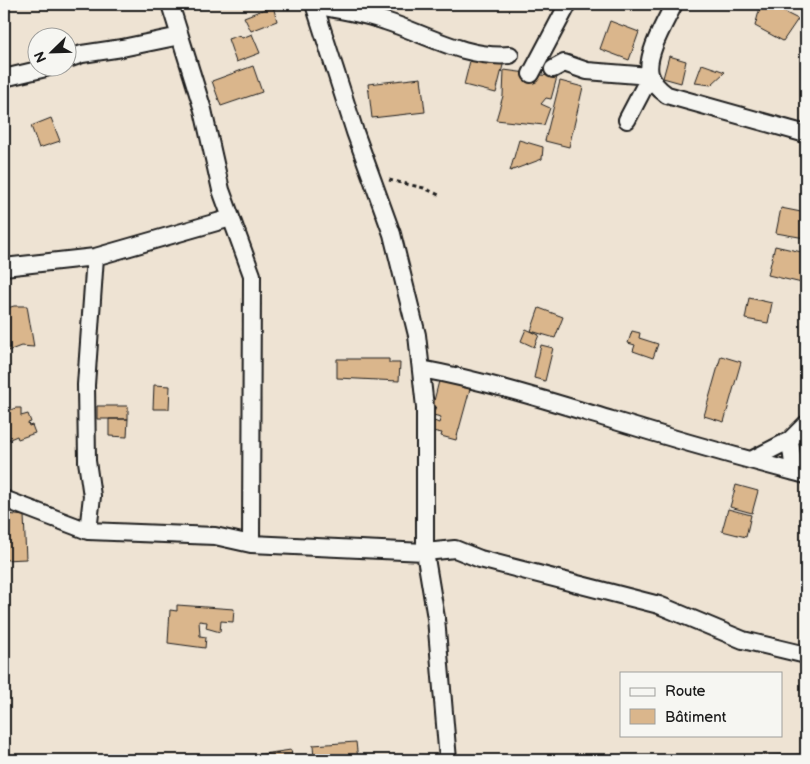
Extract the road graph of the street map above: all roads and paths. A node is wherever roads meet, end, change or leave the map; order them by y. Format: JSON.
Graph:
{"nodes":[{"id":1,"x":170,"y":4,"type":"edge"},
{"id":2,"x":314,"y":4,"type":"edge"},
{"id":3,"x":568,"y":4,"type":"edge"},
{"id":4,"x":674,"y":4,"type":"edge"},
{"id":5,"x":180,"y":36,"type":"junction"},
{"id":6,"x":78,"y":55,"type":"edge"},
{"id":7,"x":510,"y":55,"type":"dead end"},
{"id":8,"x":553,"y":69,"type":"dead end"},
{"id":9,"x":28,"y":72,"type":"edge"},
{"id":10,"x":531,"y":74,"type":"dead end"},
{"id":11,"x":650,"y":76,"type":"junction"},
{"id":12,"x":4,"y":78,"type":"edge"},
{"id":13,"x":627,"y":120,"type":"dead end"},
{"id":14,"x":806,"y":134,"type":"edge"},
{"id":15,"x":371,"y":176,"type":"junction"},
{"id":16,"x":441,"y":196,"type":"dead end"},
{"id":17,"x":231,"y":218,"type":"junction"},
{"id":18,"x":95,"y":256,"type":"junction"},
{"id":19,"x":4,"y":267,"type":"edge"},
{"id":20,"x":421,"y":370,"type":"junction"},
{"id":21,"x":806,"y":424,"type":"edge"},
{"id":22,"x":790,"y":440,"type":"junction"},
{"id":23,"x":751,"y":460,"type":"junction"},
{"id":24,"x":800,"y":474,"type":"edge"},
{"id":25,"x":4,"y":499,"type":"edge"},
{"id":26,"x":88,"y":531,"type":"junction"},
{"id":27,"x":251,"y":544,"type":"junction"},
{"id":28,"x":425,"y":552,"type":"junction"},
{"id":29,"x":806,"y":655,"type":"edge"},
{"id":30,"x":448,"y":760,"type":"edge"}],
"edges":[{"from":1,"to":5,"type":"street"},
{"from":2,"to":7,"type":"street"},
{"from":2,"to":15,"type":"street"},
{"from":3,"to":10,"type":"street"},
{"from":4,"to":11,"type":"street"},
{"from":5,"to":6,"type":"street"},
{"from":5,"to":17,"type":"street"},
{"from":8,"to":11,"type":"street"},
{"from":9,"to":12,"type":"street"},
{"from":11,"to":13,"type":"street"},
{"from":11,"to":14,"type":"street"},
{"from":15,"to":16,"type":"path"},
{"from":15,"to":20,"type":"street"},
{"from":17,"to":18,"type":"street"},
{"from":17,"to":27,"type":"street"},
{"from":18,"to":19,"type":"street"},
{"from":18,"to":26,"type":"street"},
{"from":20,"to":23,"type":"street"},
{"from":20,"to":28,"type":"street"},
{"from":21,"to":22,"type":"street"},
{"from":22,"to":23,"type":"street"},
{"from":22,"to":24,"type":"street"},
{"from":23,"to":24,"type":"street"},
{"from":25,"to":26,"type":"street"},
{"from":26,"to":27,"type":"street"},
{"from":27,"to":28,"type":"street"},
{"from":28,"to":29,"type":"street"},
{"from":28,"to":30,"type":"street"}]}
